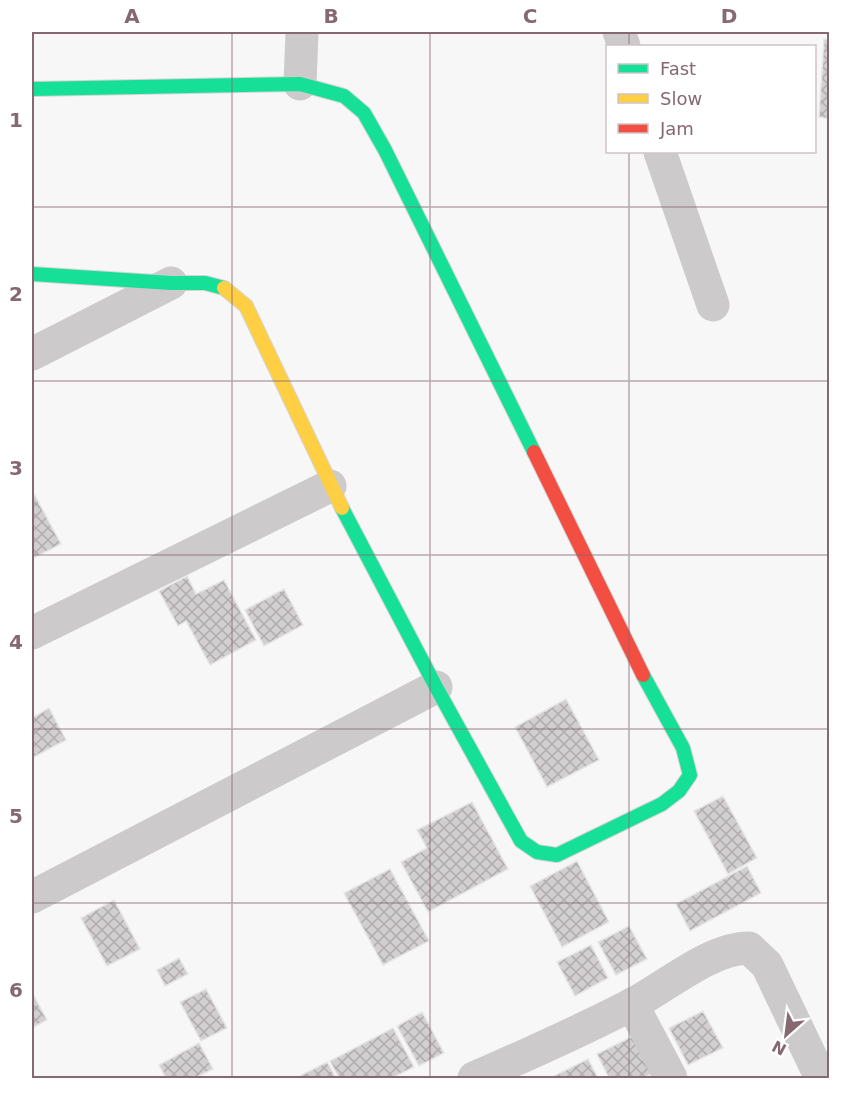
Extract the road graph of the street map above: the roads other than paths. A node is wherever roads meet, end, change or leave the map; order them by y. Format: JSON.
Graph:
{"nodes":[{"id":1,"x":302,"y":32,"type":"edge"},
{"id":2,"x":300,"y":84,"type":"junction"},
{"id":3,"x":32,"y":89,"type":"edge"},
{"id":4,"x":660,"y":153,"type":"edge"},
{"id":5,"x":32,"y":274,"type":"edge"},
{"id":6,"x":171,"y":283,"type":"junction"},
{"id":7,"x":713,"y":305,"type":"dead end"},
{"id":8,"x":32,"y":354,"type":"edge"},
{"id":9,"x":330,"y":486,"type":"junction"},
{"id":10,"x":32,"y":633,"type":"edge"},
{"id":11,"x":436,"y":687,"type":"junction"},
{"id":12,"x":32,"y":897,"type":"edge"},
{"id":13,"x":632,"y":1004,"type":"junction"},
{"id":14,"x":520,"y":1069,"type":"edge"},
{"id":15,"x":474,"y":1078,"type":"edge"},
{"id":16,"x":671,"y":1078,"type":"edge"},
{"id":17,"x":821,"y":1078,"type":"edge"}],
"edges":[{"from":1,"to":2,"type":"street"},
{"from":2,"to":3,"type":"street"},
{"from":2,"to":11,"type":"street"},
{"from":4,"to":7,"type":"street"},
{"from":5,"to":6,"type":"street"},
{"from":6,"to":8,"type":"street"},
{"from":6,"to":9,"type":"street"},
{"from":9,"to":10,"type":"street"},
{"from":9,"to":11,"type":"street"},
{"from":11,"to":12,"type":"street"},
{"from":13,"to":14,"type":"street"},
{"from":13,"to":16,"type":"street"},
{"from":13,"to":17,"type":"street"},
{"from":14,"to":15,"type":"street"}]}
